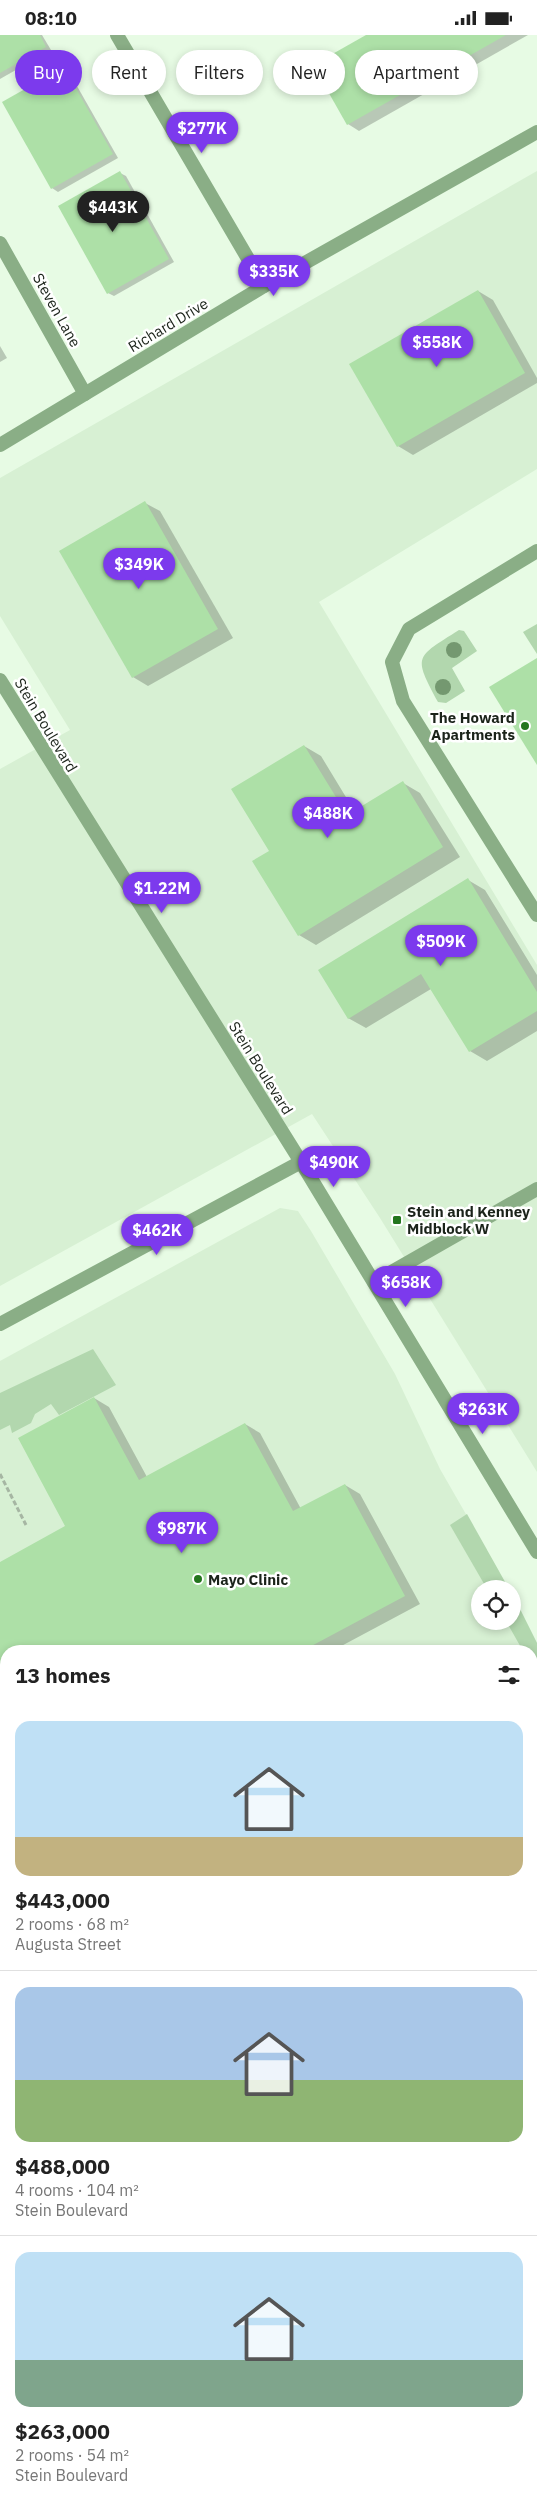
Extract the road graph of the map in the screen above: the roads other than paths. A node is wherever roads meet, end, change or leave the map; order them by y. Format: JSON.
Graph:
{"nodes":[{"id":1,"x":117,"y":35,"type":"edge"},
{"id":2,"x":537,"y":132,"type":"edge"},
{"id":3,"x":0,"y":243,"type":"edge"},
{"id":4,"x":264,"y":286,"type":"junction"},
{"id":5,"x":84,"y":394,"type":"junction"},
{"id":6,"x":0,"y":445,"type":"edge"},
{"id":7,"x":537,"y":551,"type":"edge"},
{"id":8,"x":0,"y":680,"type":"edge"},
{"id":9,"x":537,"y":915,"type":"edge"},
{"id":10,"x":301,"y":1162,"type":"junction"},
{"id":11,"x":537,"y":1189,"type":"edge"},
{"id":12,"x":374,"y":1282,"type":"junction"},
{"id":13,"x":0,"y":1324,"type":"edge"},
{"id":14,"x":537,"y":1552,"type":"edge"}],
"edges":[{"from":1,"to":4,"type":"street"},
{"from":2,"to":4,"type":"street","name":"Richard Drive"},
{"from":3,"to":5,"type":"street","name":"Steven Lane"},
{"from":4,"to":5,"type":"street","name":"Richard Drive"},
{"from":5,"to":6,"type":"street","name":"Richard Drive"},
{"from":7,"to":9,"type":"street"},
{"from":8,"to":10,"type":"street","name":"Stein Boulevard"},
{"from":10,"to":12,"type":"street","name":"Stein Boulevard"},
{"from":10,"to":13,"type":"street"},
{"from":11,"to":12,"type":"street"},
{"from":12,"to":14,"type":"street","name":"Stein Boulevard"}]}
